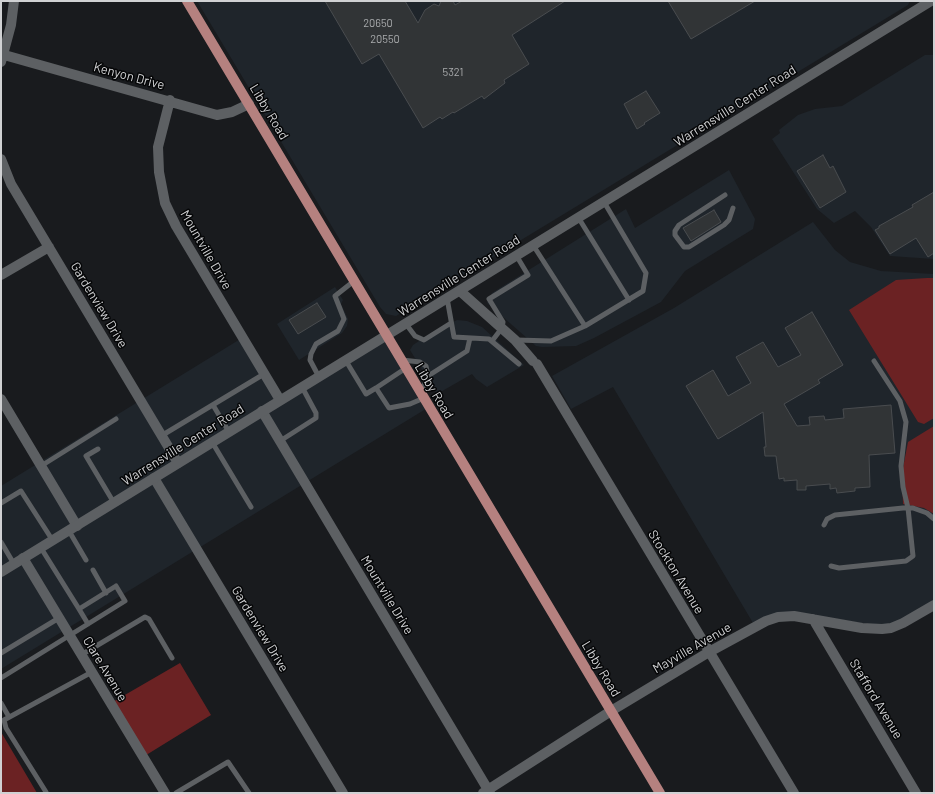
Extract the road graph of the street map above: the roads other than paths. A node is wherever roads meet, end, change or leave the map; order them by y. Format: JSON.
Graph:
{"nodes":[{"id":1,"x":14,"y":1,"type":"edge"},
{"id":2,"x":187,"y":1,"type":"edge"},
{"id":3,"x":930,"y":1,"type":"edge"},
{"id":4,"x":2,"y":57,"type":"edge"},
{"id":5,"x":170,"y":100,"type":"junction"},
{"id":6,"x":249,"y":104,"type":"junction"},
{"id":7,"x":1,"y":159,"type":"edge"},
{"id":8,"x":725,"y":195,"type":"dead end"},
{"id":9,"x":604,"y":202,"type":"junction"},
{"id":10,"x":733,"y":208,"type":"dead end"},
{"id":11,"x":578,"y":217,"type":"junction"},
{"id":12,"x":533,"y":245,"type":"junction"},
{"id":13,"x":49,"y":247,"type":"junction"},
{"id":14,"x":516,"y":255,"type":"junction"},
{"id":15,"x":1,"y":274,"type":"edge"},
{"id":16,"x":354,"y":281,"type":"junction"},
{"id":17,"x":460,"y":291,"type":"junction"},
{"id":18,"x":447,"y":298,"type":"junction"},
{"id":19,"x":629,"y":300,"type":"junction"},
{"id":20,"x":451,"y":323,"type":"junction"},
{"id":21,"x":406,"y":324,"type":"junction"},
{"id":22,"x":585,"y":326,"type":"junction"},
{"id":23,"x":502,"y":328,"type":"junction"},
{"id":24,"x":387,"y":336,"type":"junction"},
{"id":25,"x":470,"y":338,"type":"junction"},
{"id":26,"x":515,"y":340,"type":"junction"},
{"id":27,"x":492,"y":341,"type":"junction"},
{"id":28,"x":874,"y":360,"type":"dead end"},
{"id":29,"x":346,"y":361,"type":"junction"},
{"id":30,"x":403,"y":364,"type":"junction"},
{"id":31,"x":519,"y":364,"type":"dead end"},
{"id":32,"x":264,"y":374,"type":"junction"},
{"id":33,"x":428,"y":376,"type":"junction"},
{"id":34,"x":319,"y":377,"type":"junction"},
{"id":35,"x":302,"y":387,"type":"junction"},
{"id":36,"x":376,"y":388,"type":"junction"},
{"id":37,"x":422,"y":396,"type":"junction"},
{"id":38,"x":1,"y":399,"type":"edge"},
{"id":39,"x":280,"y":400,"type":"junction"},
{"id":40,"x":213,"y":405,"type":"junction"},
{"id":41,"x":262,"y":411,"type":"junction"},
{"id":42,"x":116,"y":419,"type":"dead end"},
{"id":43,"x":229,"y":432,"type":"junction"},
{"id":44,"x":162,"y":436,"type":"junction"},
{"id":45,"x":280,"y":441,"type":"junction"},
{"id":46,"x":212,"y":442,"type":"junction"},
{"id":47,"x":98,"y":449,"type":"dead end"},
{"id":48,"x":178,"y":464,"type":"junction"},
{"id":49,"x":41,"y":466,"type":"junction"},
{"id":50,"x":154,"y":478,"type":"junction"},
{"id":51,"x":1,"y":503,"type":"edge"},
{"id":52,"x":114,"y":503,"type":"junction"},
{"id":53,"x":250,"y":507,"type":"dead end"},
{"id":54,"x":908,"y":508,"type":"junction"},
{"id":55,"x":934,"y":519,"type":"edge"},
{"id":56,"x":824,"y":525,"type":"dead end"},
{"id":57,"x":73,"y":529,"type":"junction"},
{"id":58,"x":52,"y":541,"type":"junction"},
{"id":59,"x":1,"y":542,"type":"edge"},
{"id":60,"x":41,"y":548,"type":"junction"},
{"id":61,"x":24,"y":558,"type":"junction"},
{"id":62,"x":86,"y":560,"type":"dead end"},
{"id":63,"x":14,"y":564,"type":"junction"},
{"id":64,"x":831,"y":566,"type":"dead end"},
{"id":65,"x":93,"y":570,"type":"dead end"},
{"id":66,"x":1,"y":572,"type":"edge"},
{"id":67,"x":106,"y":593,"type":"junction"},
{"id":68,"x":934,"y":605,"type":"edge"},
{"id":69,"x":79,"y":609,"type":"junction"},
{"id":70,"x":59,"y":618,"type":"junction"},
{"id":71,"x":813,"y":619,"type":"junction"},
{"id":72,"x":88,"y":624,"type":"junction"},
{"id":73,"x":69,"y":635,"type":"junction"},
{"id":74,"x":709,"y":652,"type":"junction"},
{"id":75,"x":1,"y":653,"type":"edge"},
{"id":76,"x":81,"y":655,"type":"junction"},
{"id":77,"x":172,"y":658,"type":"dead end"},
{"id":78,"x":92,"y":672,"type":"junction"},
{"id":79,"x":1,"y":678,"type":"edge"},
{"id":80,"x":1,"y":703,"type":"edge"},
{"id":81,"x":611,"y":711,"type":"junction"},
{"id":82,"x":8,"y":717,"type":"junction"},
{"id":83,"x":46,"y":792,"type":"edge"},
{"id":84,"x":487,"y":792,"type":"edge"},
{"id":85,"x":165,"y":793,"type":"edge"},
{"id":86,"x":176,"y":793,"type":"edge"},
{"id":87,"x":249,"y":793,"type":"edge"},
{"id":88,"x":343,"y":793,"type":"edge"},
{"id":89,"x":660,"y":793,"type":"edge"},
{"id":90,"x":794,"y":793,"type":"edge"},
{"id":91,"x":916,"y":793,"type":"edge"}],
"edges":[{"from":1,"to":4,"type":"street"},
{"from":2,"to":6,"type":"main road","name":"Libby Road"},
{"from":3,"to":9,"type":"street","name":"Warrensville Center Road"},
{"from":4,"to":5,"type":"street","name":"Kenyon Drive"},
{"from":5,"to":6,"type":"street","name":"Kenyon Drive"},
{"from":5,"to":32,"type":"street","name":"Mountville Drive"},
{"from":6,"to":16,"type":"main road","name":"Libby Road"},
{"from":7,"to":13,"type":"street","name":"Gardenview Drive"},
{"from":8,"to":10,"type":"lane"},
{"from":9,"to":11,"type":"street","name":"Warrensville Center Road"},
{"from":9,"to":19,"type":"lane"},
{"from":11,"to":12,"type":"street","name":"Warrensville Center Road"},
{"from":11,"to":19,"type":"lane"},
{"from":12,"to":14,"type":"street","name":"Warrensville Center Road"},
{"from":12,"to":22,"type":"lane"},
{"from":13,"to":15,"type":"street"},
{"from":13,"to":44,"type":"street","name":"Gardenview Drive"},
{"from":14,"to":17,"type":"street","name":"Warrensville Center Road"},
{"from":14,"to":23,"type":"lane"},
{"from":16,"to":24,"type":"main road","name":"Libby Road"},
{"from":16,"to":34,"type":"lane"},
{"from":17,"to":18,"type":"street","name":"Warrensville Center Road"},
{"from":17,"to":23,"type":"street","name":"Stockton Avenue"},
{"from":18,"to":20,"type":"lane"},
{"from":18,"to":21,"type":"street","name":"Warrensville Center Road"},
{"from":19,"to":22,"type":"lane"},
{"from":20,"to":21,"type":"lane"},
{"from":20,"to":25,"type":"lane"},
{"from":21,"to":24,"type":"street","name":"Warrensville Center Road"},
{"from":22,"to":26,"type":"lane"},
{"from":23,"to":26,"type":"street","name":"Stockton Avenue"},
{"from":23,"to":27,"type":"lane"},
{"from":24,"to":29,"type":"street","name":"Warrensville Center Road"},
{"from":24,"to":30,"type":"main road","name":"Libby Road"},
{"from":25,"to":27,"type":"lane"},
{"from":25,"to":33,"type":"lane"},
{"from":26,"to":74,"type":"street","name":"Stockton Avenue"},
{"from":27,"to":31,"type":"lane"},
{"from":28,"to":54,"type":"lane"},
{"from":29,"to":34,"type":"street","name":"Warrensville Center Road"},
{"from":29,"to":36,"type":"lane"},
{"from":30,"to":33,"type":"lane"},
{"from":30,"to":36,"type":"lane"},
{"from":30,"to":37,"type":"main road","name":"Libby Road"},
{"from":32,"to":39,"type":"street","name":"Mountville Drive"},
{"from":32,"to":40,"type":"lane"},
{"from":33,"to":37,"type":"lane"},
{"from":34,"to":35,"type":"street","name":"Warrensville Center Road"},
{"from":35,"to":39,"type":"street","name":"Warrensville Center Road"},
{"from":35,"to":45,"type":"lane"},
{"from":36,"to":37,"type":"lane"},
{"from":37,"to":81,"type":"main road","name":"Libby Road"},
{"from":38,"to":49,"type":"street"},
{"from":39,"to":41,"type":"street","name":"Warrensville Center Road"},
{"from":40,"to":43,"type":"lane"},
{"from":40,"to":44,"type":"lane"},
{"from":41,"to":43,"type":"street","name":"Warrensville Center Road"},
{"from":41,"to":45,"type":"street","name":"Mountville Drive"},
{"from":42,"to":49,"type":"lane"},
{"from":43,"to":46,"type":"street","name":"Warrensville Center Road"},
{"from":44,"to":48,"type":"street","name":"Gardenview Drive"},
{"from":45,"to":84,"type":"street","name":"Mountville Drive"},
{"from":46,"to":48,"type":"street","name":"Warrensville Center Road"},
{"from":46,"to":53,"type":"lane"},
{"from":47,"to":52,"type":"lane"},
{"from":48,"to":50,"type":"street","name":"Warrensville Center Road"},
{"from":49,"to":57,"type":"street"},
{"from":50,"to":52,"type":"street","name":"Warrensville Center Road"},
{"from":50,"to":88,"type":"street","name":"Gardenview Drive"},
{"from":51,"to":58,"type":"lane"},
{"from":52,"to":57,"type":"street","name":"Warrensville Center Road"},
{"from":54,"to":55,"type":"lane"},
{"from":54,"to":56,"type":"lane"},
{"from":54,"to":64,"type":"lane"},
{"from":57,"to":58,"type":"street","name":"Warrensville Center Road"},
{"from":57,"to":62,"type":"lane"},
{"from":58,"to":60,"type":"street","name":"Warrensville Center Road"},
{"from":59,"to":63,"type":"lane"},
{"from":60,"to":61,"type":"street","name":"Warrensville Center Road"},
{"from":60,"to":69,"type":"lane"},
{"from":61,"to":63,"type":"street","name":"Warrensville Center Road"},
{"from":61,"to":70,"type":"street","name":"Clare Avenue"},
{"from":63,"to":66,"type":"street","name":"Warrensville Center Road"},
{"from":65,"to":67,"type":"lane"},
{"from":67,"to":69,"type":"lane"},
{"from":67,"to":72,"type":"lane"},
{"from":68,"to":71,"type":"street","name":"Mayville Avenue"},
{"from":69,"to":72,"type":"lane"},
{"from":70,"to":73,"type":"street","name":"Clare Avenue"},
{"from":70,"to":75,"type":"lane"},
{"from":71,"to":74,"type":"street","name":"Mayville Avenue"},
{"from":71,"to":91,"type":"street","name":"Stafford Avenue"},
{"from":72,"to":73,"type":"lane"},
{"from":73,"to":76,"type":"street","name":"Clare Avenue"},
{"from":73,"to":79,"type":"lane"},
{"from":74,"to":81,"type":"street","name":"Mayville Avenue"},
{"from":74,"to":90,"type":"street","name":"Stockton Avenue"},
{"from":76,"to":77,"type":"lane"},
{"from":76,"to":78,"type":"street","name":"Clare Avenue"},
{"from":78,"to":82,"type":"lane"},
{"from":78,"to":85,"type":"street","name":"Clare Avenue"},
{"from":80,"to":82,"type":"lane"},
{"from":81,"to":84,"type":"street","name":"Mayville Avenue"},
{"from":81,"to":89,"type":"main road","name":"Libby Road"},
{"from":82,"to":83,"type":"lane"},
{"from":86,"to":87,"type":"lane"}]}
